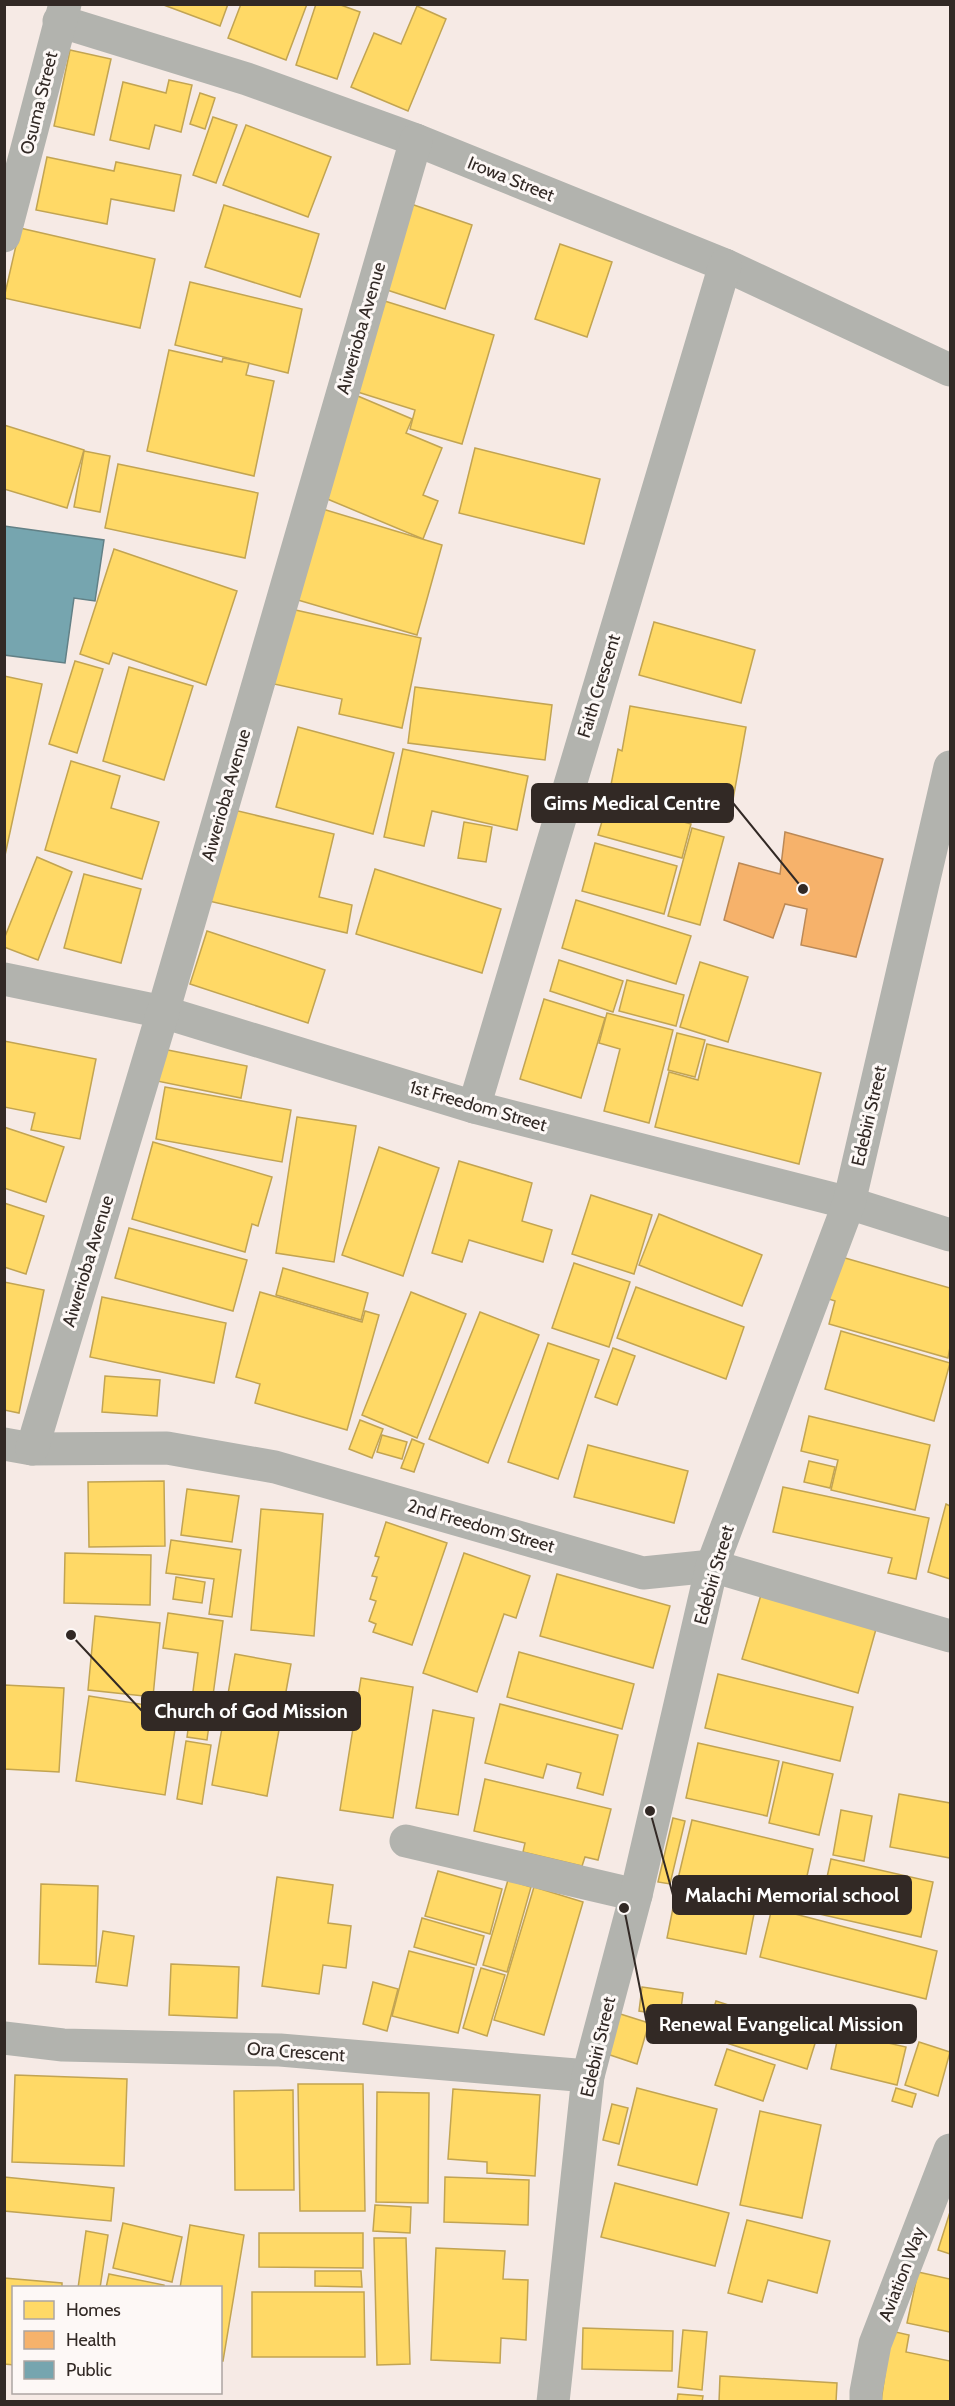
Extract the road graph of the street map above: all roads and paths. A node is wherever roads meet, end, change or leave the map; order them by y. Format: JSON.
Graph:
{"nodes":[{"id":1,"x":62,"y":13,"type":"edge"},
{"id":2,"x":416,"y":140,"type":"junction"},
{"id":3,"x":4,"y":236,"type":"edge"},
{"id":4,"x":725,"y":265,"type":"junction"},
{"id":5,"x":951,"y":370,"type":"edge"},
{"id":6,"x":951,"y":767,"type":"edge"},
{"id":7,"x":4,"y":979,"type":"edge"},
{"id":8,"x":163,"y":1012,"type":"junction"},
{"id":9,"x":474,"y":1107,"type":"junction"},
{"id":10,"x":849,"y":1203,"type":"junction"},
{"id":11,"x":951,"y":1235,"type":"edge"},
{"id":12,"x":18,"y":1446,"type":"edge"},
{"id":13,"x":712,"y":1566,"type":"junction"},
{"id":14,"x":951,"y":1636,"type":"edge"},
{"id":15,"x":406,"y":1841,"type":"dead end"},
{"id":16,"x":636,"y":1896,"type":"junction"},
{"id":17,"x":4,"y":2038,"type":"edge"},
{"id":18,"x":588,"y":2076,"type":"junction"},
{"id":19,"x":951,"y":2150,"type":"edge"},
{"id":20,"x":552,"y":2402,"type":"edge"},
{"id":21,"x":866,"y":2402,"type":"edge"}],
"edges":[{"from":1,"to":2,"type":"street","name":"Irowa Street"},
{"from":1,"to":3,"type":"street","name":"Osuma Street"},
{"from":2,"to":4,"type":"street","name":"Irowa Street"},
{"from":2,"to":8,"type":"street","name":"Aiwerioba Avenue"},
{"from":4,"to":5,"type":"street","name":"Irowa Street"},
{"from":4,"to":9,"type":"street","name":"Faith Crescent"},
{"from":6,"to":10,"type":"street","name":"Edebiri Street"},
{"from":7,"to":8,"type":"street","name":"1st Freedom Street"},
{"from":8,"to":9,"type":"street","name":"1st Freedom Street"},
{"from":8,"to":12,"type":"street","name":"Aiwerioba Avenue"},
{"from":9,"to":10,"type":"street","name":"1st Freedom Street"},
{"from":10,"to":11,"type":"street","name":"1st Freedom Street"},
{"from":10,"to":13,"type":"street","name":"Edebiri Street"},
{"from":12,"to":13,"type":"street","name":"2nd Freedom Street"},
{"from":13,"to":14,"type":"street","name":"2nd Freedom Street"},
{"from":13,"to":16,"type":"street","name":"Edebiri Street"},
{"from":15,"to":16,"type":"street"},
{"from":16,"to":18,"type":"street","name":"Edebiri Street"},
{"from":17,"to":18,"type":"street","name":"Ora Crescent"},
{"from":18,"to":20,"type":"street","name":"Edebiri Street"},
{"from":19,"to":21,"type":"street","name":"Aviation Way"}]}
